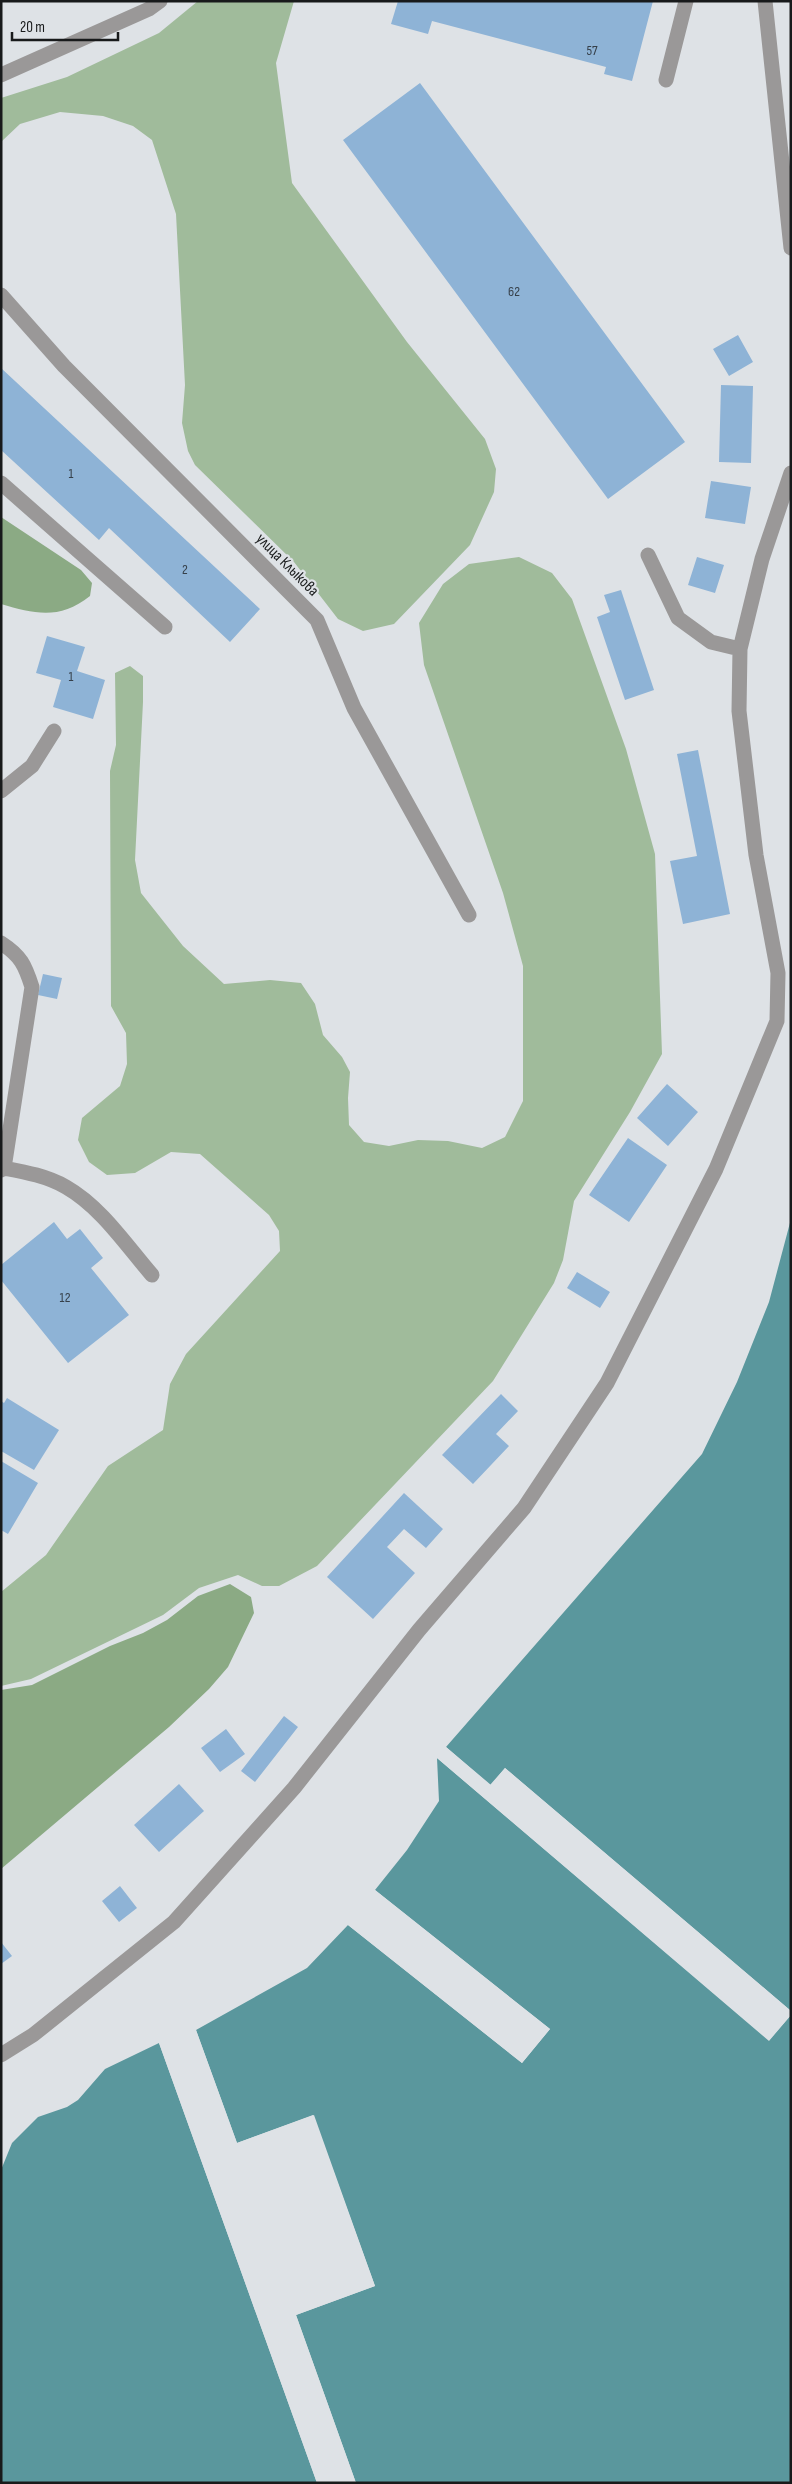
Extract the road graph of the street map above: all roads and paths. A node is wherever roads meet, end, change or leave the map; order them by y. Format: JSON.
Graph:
{"nodes":[{"id":1,"x":160,"y":1,"type":"edge"},
{"id":2,"x":686,"y":1,"type":"edge"},
{"id":3,"x":765,"y":1,"type":"edge"},
{"id":4,"x":1,"y":75,"type":"edge"},
{"id":5,"x":666,"y":80,"type":"dead end"},
{"id":6,"x":791,"y":248,"type":"edge"},
{"id":7,"x":1,"y":295,"type":"edge"},
{"id":8,"x":791,"y":473,"type":"edge"},
{"id":9,"x":1,"y":483,"type":"edge"},
{"id":10,"x":648,"y":555,"type":"dead end"},
{"id":11,"x":164,"y":627,"type":"dead end"},
{"id":12,"x":740,"y":649,"type":"junction"},
{"id":13,"x":54,"y":731,"type":"dead end"},
{"id":14,"x":1,"y":791,"type":"edge"},
{"id":15,"x":469,"y":915,"type":"dead end"},
{"id":16,"x":1,"y":943,"type":"edge"},
{"id":17,"x":3,"y":1169,"type":"edge"},
{"id":18,"x":152,"y":1275,"type":"dead end"},
{"id":19,"x":1,"y":2055,"type":"edge"}],
"edges":[{"from":1,"to":4,"type":"lane"},
{"from":2,"to":5,"type":"lane"},
{"from":3,"to":6,"type":"lane"},
{"from":7,"to":15,"type":"lane","name":"улица Клыкова"},
{"from":8,"to":12,"type":"lane"},
{"from":9,"to":11,"type":"lane"},
{"from":10,"to":12,"type":"lane"},
{"from":12,"to":19,"type":"lane"},
{"from":13,"to":14,"type":"lane"},
{"from":16,"to":17,"type":"lane"},
{"from":17,"to":18,"type":"lane"}]}
